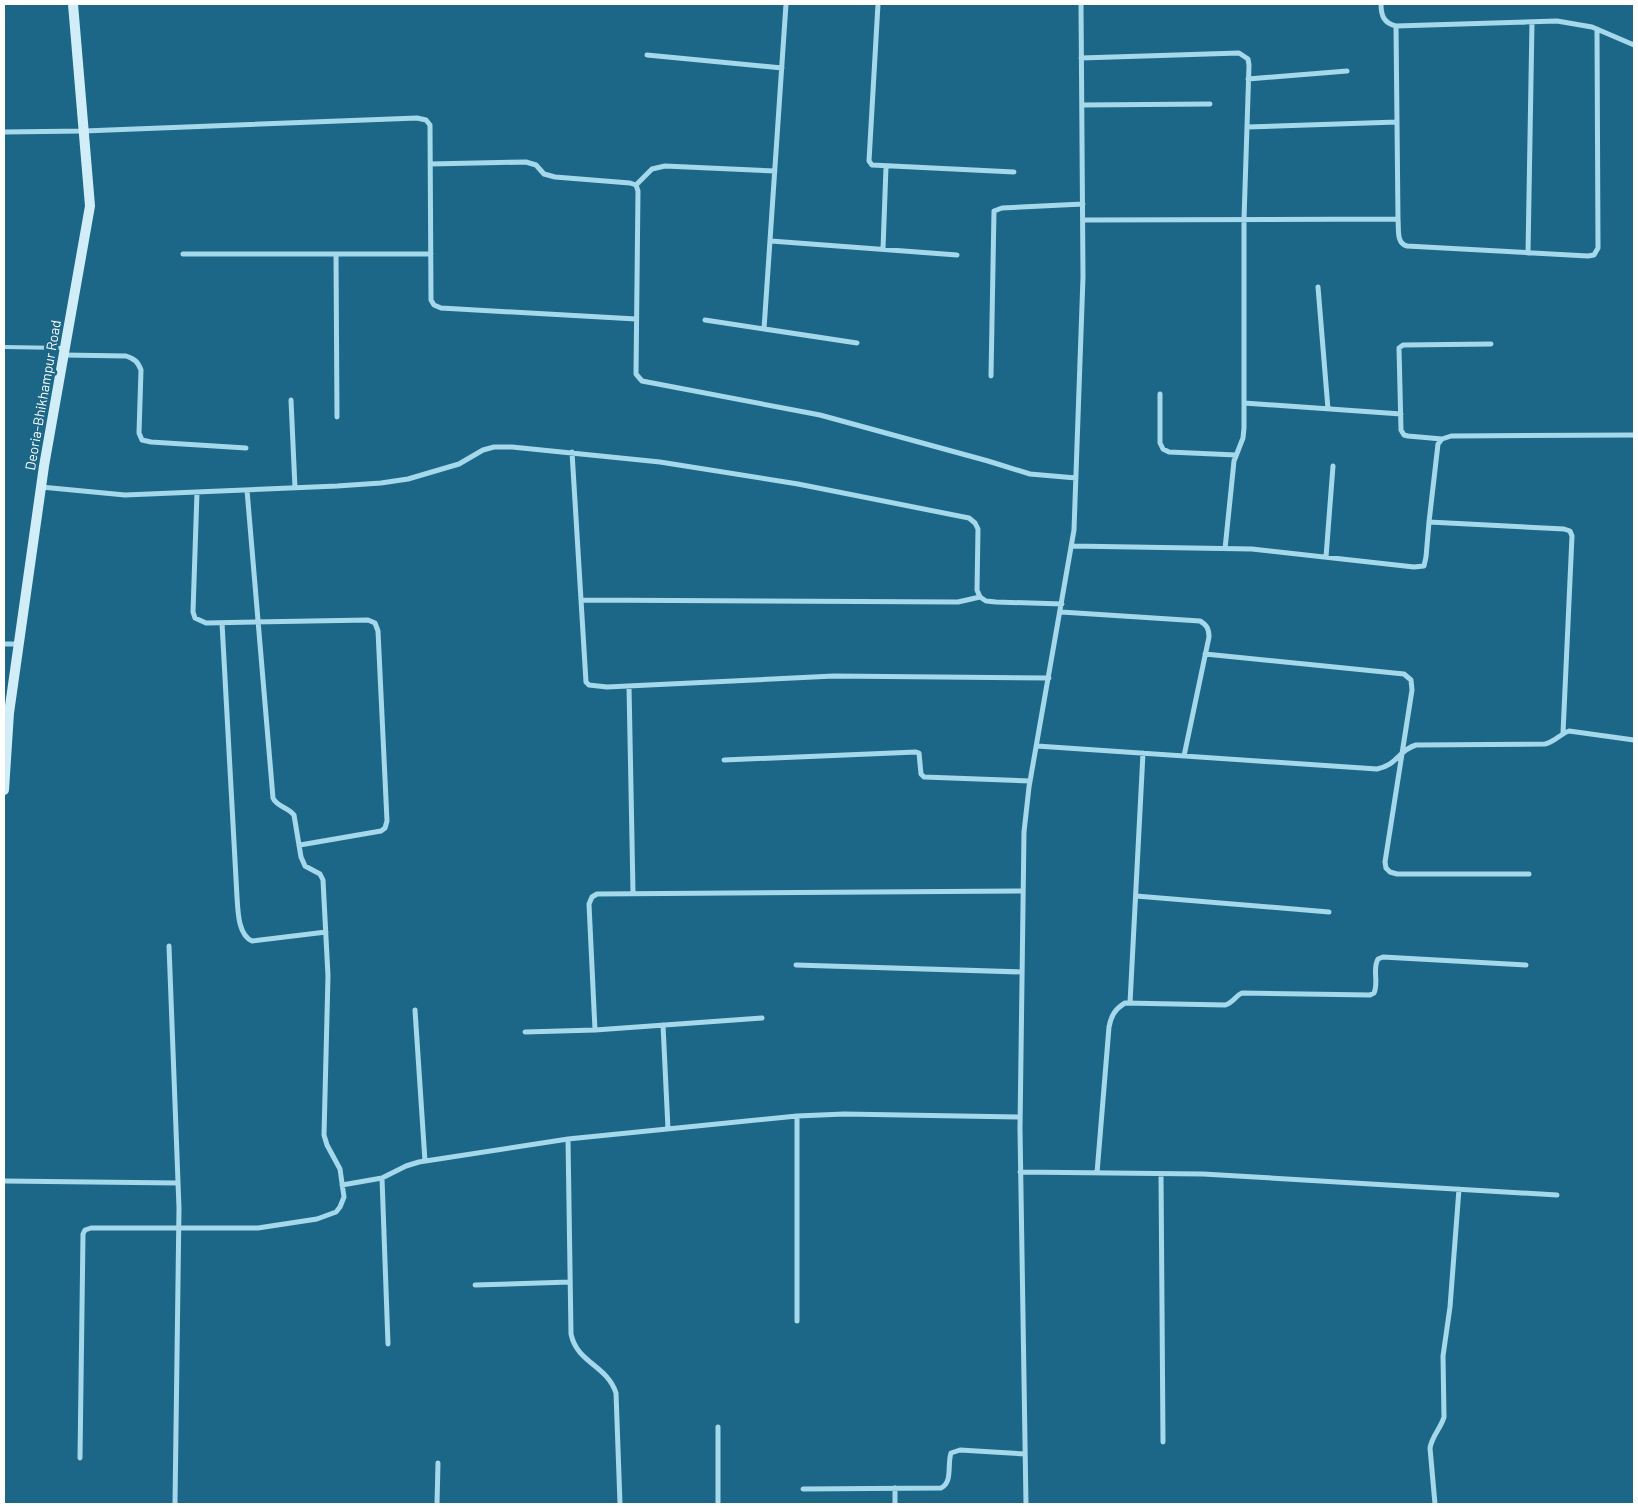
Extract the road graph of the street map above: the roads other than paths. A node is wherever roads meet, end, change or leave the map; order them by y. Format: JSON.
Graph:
{"nodes":[{"id":1,"x":73,"y":4,"type":"edge"},
{"id":2,"x":786,"y":4,"type":"edge"},
{"id":3,"x":878,"y":4,"type":"edge"},
{"id":4,"x":1081,"y":4,"type":"edge"},
{"id":5,"x":1381,"y":4,"type":"edge"},
{"id":6,"x":1532,"y":22,"type":"junction"},
{"id":7,"x":1396,"y":26,"type":"junction"},
{"id":8,"x":1597,"y":30,"type":"junction"},
{"id":9,"x":1634,"y":45,"type":"edge"},
{"id":10,"x":647,"y":55,"type":"dead end"},
{"id":11,"x":1081,"y":58,"type":"junction"},
{"id":12,"x":782,"y":68,"type":"junction"},
{"id":13,"x":1347,"y":71,"type":"dead end"},
{"id":14,"x":1248,"y":79,"type":"junction"},
{"id":15,"x":1082,"y":104,"type":"junction"},
{"id":16,"x":1210,"y":104,"type":"dead end"},
{"id":17,"x":1397,"y":122,"type":"junction"},
{"id":18,"x":1247,"y":127,"type":"junction"},
{"id":19,"x":84,"y":131,"type":"junction"},
{"id":20,"x":4,"y":132,"type":"edge"},
{"id":21,"x":430,"y":164,"type":"junction"},
{"id":22,"x":886,"y":167,"type":"junction"},
{"id":23,"x":775,"y":171,"type":"junction"},
{"id":24,"x":1014,"y":172,"type":"dead end"},
{"id":25,"x":636,"y":186,"type":"junction"},
{"id":26,"x":1083,"y":204,"type":"junction"},
{"id":27,"x":1244,"y":219,"type":"junction"},
{"id":28,"x":1398,"y":219,"type":"junction"},
{"id":29,"x":1083,"y":220,"type":"junction"},
{"id":30,"x":771,"y":241,"type":"junction"},
{"id":31,"x":883,"y":250,"type":"junction"},
{"id":32,"x":1528,"y":253,"type":"junction"},
{"id":33,"x":183,"y":254,"type":"dead end"},
{"id":34,"x":336,"y":254,"type":"junction"},
{"id":35,"x":431,"y":254,"type":"junction"},
{"id":36,"x":957,"y":255,"type":"dead end"},
{"id":37,"x":1318,"y":287,"type":"dead end"},
{"id":38,"x":636,"y":319,"type":"junction"},
{"id":39,"x":705,"y":320,"type":"dead end"},
{"id":40,"x":764,"y":329,"type":"junction"},
{"id":41,"x":857,"y":343,"type":"dead end"},
{"id":42,"x":1491,"y":344,"type":"dead end"},
{"id":43,"x":4,"y":347,"type":"edge"},
{"id":44,"x":64,"y":352,"type":"junction"},
{"id":45,"x":991,"y":376,"type":"dead end"},
{"id":46,"x":1160,"y":394,"type":"dead end"},
{"id":47,"x":291,"y":400,"type":"dead end"},
{"id":48,"x":1244,"y":403,"type":"junction"},
{"id":49,"x":1328,"y":409,"type":"junction"},
{"id":50,"x":1401,"y":414,"type":"junction"},
{"id":51,"x":338,"y":417,"type":"dead end"},
{"id":52,"x":1634,"y":435,"type":"edge"},
{"id":53,"x":1442,"y":439,"type":"junction"},
{"id":54,"x":246,"y":448,"type":"dead end"},
{"id":55,"x":572,"y":452,"type":"junction"},
{"id":56,"x":1236,"y":455,"type":"junction"},
{"id":57,"x":1333,"y":466,"type":"dead end"},
{"id":58,"x":1076,"y":478,"type":"junction"},
{"id":59,"x":41,"y":486,"type":"junction"},
{"id":60,"x":295,"y":488,"type":"junction"},
{"id":61,"x":247,"y":490,"type":"junction"},
{"id":62,"x":198,"y":492,"type":"junction"},
{"id":63,"x":1429,"y":522,"type":"junction"},
{"id":64,"x":1072,"y":546,"type":"junction"},
{"id":65,"x":1225,"y":549,"type":"junction"},
{"id":66,"x":1326,"y":557,"type":"junction"},
{"id":67,"x":980,"y":598,"type":"junction"},
{"id":68,"x":581,"y":600,"type":"junction"},
{"id":69,"x":1062,"y":604,"type":"junction"},
{"id":70,"x":1060,"y":612,"type":"junction"},
{"id":71,"x":258,"y":622,"type":"junction"},
{"id":72,"x":222,"y":623,"type":"junction"},
{"id":73,"x":4,"y":644,"type":"edge"},
{"id":74,"x":19,"y":644,"type":"junction"},
{"id":75,"x":1205,"y":654,"type":"junction"},
{"id":76,"x":1049,"y":678,"type":"junction"},
{"id":77,"x":629,"y":686,"type":"junction"},
{"id":78,"x":1563,"y":733,"type":"junction"},
{"id":79,"x":1634,"y":740,"type":"edge"},
{"id":80,"x":1037,"y":746,"type":"junction"},
{"id":81,"x":1402,"y":752,"type":"junction"},
{"id":82,"x":1143,"y":753,"type":"junction"},
{"id":83,"x":1184,"y":756,"type":"junction"},
{"id":84,"x":724,"y":760,"type":"dead end"},
{"id":85,"x":1030,"y":781,"type":"junction"},
{"id":86,"x":4,"y":790,"type":"edge"},
{"id":87,"x":300,"y":845,"type":"junction"},
{"id":88,"x":1530,"y":874,"type":"dead end"},
{"id":89,"x":1023,"y":891,"type":"junction"},
{"id":90,"x":633,"y":892,"type":"junction"},
{"id":91,"x":1136,"y":896,"type":"junction"},
{"id":92,"x":1329,"y":912,"type":"dead end"},
{"id":93,"x":326,"y":932,"type":"junction"},
{"id":94,"x":169,"y":946,"type":"dead end"},
{"id":95,"x":796,"y":965,"type":"dead end"},
{"id":96,"x":1526,"y":965,"type":"dead end"},
{"id":97,"x":1022,"y":972,"type":"junction"},
{"id":98,"x":1130,"y":1003,"type":"junction"},
{"id":99,"x":415,"y":1010,"type":"dead end"},
{"id":100,"x":762,"y":1018,"type":"dead end"},
{"id":101,"x":663,"y":1025,"type":"junction"},
{"id":102,"x":595,"y":1030,"type":"junction"},
{"id":103,"x":525,"y":1032,"type":"dead end"},
{"id":104,"x":797,"y":1116,"type":"junction"},
{"id":105,"x":1020,"y":1117,"type":"junction"},
{"id":106,"x":668,"y":1129,"type":"junction"},
{"id":107,"x":568,"y":1139,"type":"junction"},
{"id":108,"x":425,"y":1161,"type":"junction"},
{"id":109,"x":1020,"y":1172,"type":"junction"},
{"id":110,"x":1098,"y":1173,"type":"junction"},
{"id":111,"x":1160,"y":1174,"type":"junction"},
{"id":112,"x":382,"y":1178,"type":"junction"},
{"id":113,"x":4,"y":1181,"type":"edge"},
{"id":114,"x":178,"y":1183,"type":"junction"},
{"id":115,"x":342,"y":1185,"type":"junction"},
{"id":116,"x":1459,"y":1189,"type":"junction"},
{"id":117,"x":1557,"y":1195,"type":"dead end"},
{"id":118,"x":178,"y":1228,"type":"junction"},
{"id":119,"x":570,"y":1282,"type":"junction"},
{"id":120,"x":475,"y":1285,"type":"dead end"},
{"id":121,"x":797,"y":1321,"type":"dead end"},
{"id":122,"x":388,"y":1344,"type":"dead end"},
{"id":123,"x":718,"y":1427,"type":"dead end"},
{"id":124,"x":1163,"y":1442,"type":"dead end"},
{"id":125,"x":1025,"y":1454,"type":"junction"},
{"id":126,"x":80,"y":1458,"type":"dead end"},
{"id":127,"x":438,"y":1463,"type":"dead end"},
{"id":128,"x":894,"y":1488,"type":"junction"},
{"id":129,"x":803,"y":1489,"type":"dead end"},
{"id":130,"x":175,"y":1504,"type":"edge"},
{"id":131,"x":437,"y":1504,"type":"edge"},
{"id":132,"x":620,"y":1504,"type":"edge"},
{"id":133,"x":718,"y":1504,"type":"edge"},
{"id":134,"x":895,"y":1504,"type":"edge"},
{"id":135,"x":1026,"y":1504,"type":"edge"},
{"id":136,"x":1435,"y":1504,"type":"edge"}],
"edges":[{"from":1,"to":19,"type":"main road","name":"Deoria-Bhikhampur Road"},
{"from":2,"to":12,"type":"street"},
{"from":3,"to":22,"type":"street"},
{"from":4,"to":11,"type":"street"},
{"from":5,"to":7,"type":"street"},
{"from":6,"to":7,"type":"street"},
{"from":6,"to":8,"type":"street"},
{"from":6,"to":32,"type":"street"},
{"from":7,"to":17,"type":"street"},
{"from":8,"to":9,"type":"street"},
{"from":8,"to":32,"type":"street"},
{"from":10,"to":12,"type":"street"},
{"from":11,"to":14,"type":"street"},
{"from":11,"to":15,"type":"street"},
{"from":12,"to":23,"type":"street"},
{"from":13,"to":14,"type":"street"},
{"from":14,"to":18,"type":"street"},
{"from":15,"to":16,"type":"street"},
{"from":15,"to":26,"type":"street"},
{"from":17,"to":18,"type":"street"},
{"from":17,"to":28,"type":"street"},
{"from":18,"to":27,"type":"street"},
{"from":19,"to":20,"type":"street"},
{"from":19,"to":21,"type":"street"},
{"from":19,"to":44,"type":"main road","name":"Deoria-Bhikhampur Road"},
{"from":21,"to":25,"type":"street"},
{"from":21,"to":35,"type":"street"},
{"from":22,"to":24,"type":"street"},
{"from":22,"to":31,"type":"street"},
{"from":23,"to":25,"type":"street"},
{"from":23,"to":30,"type":"street"},
{"from":25,"to":38,"type":"street"},
{"from":26,"to":29,"type":"street"},
{"from":26,"to":45,"type":"street"},
{"from":27,"to":28,"type":"street"},
{"from":27,"to":29,"type":"street"},
{"from":27,"to":48,"type":"street"},
{"from":28,"to":32,"type":"street"},
{"from":29,"to":58,"type":"street"},
{"from":30,"to":31,"type":"street"},
{"from":30,"to":40,"type":"street"},
{"from":31,"to":36,"type":"street"},
{"from":33,"to":34,"type":"street"},
{"from":34,"to":35,"type":"street"},
{"from":34,"to":51,"type":"street"},
{"from":35,"to":38,"type":"street"},
{"from":37,"to":49,"type":"street"},
{"from":38,"to":58,"type":"street"},
{"from":39,"to":40,"type":"street"},
{"from":40,"to":41,"type":"street"},
{"from":42,"to":50,"type":"street"},
{"from":43,"to":44,"type":"lane"},
{"from":44,"to":54,"type":"street"},
{"from":44,"to":59,"type":"main road","name":"Deoria-Bhikhampur Road"},
{"from":46,"to":56,"type":"street"},
{"from":47,"to":60,"type":"street"},
{"from":48,"to":49,"type":"street"},
{"from":48,"to":56,"type":"street"},
{"from":49,"to":50,"type":"street"},
{"from":50,"to":53,"type":"street"},
{"from":52,"to":53,"type":"street"},
{"from":53,"to":63,"type":"street"},
{"from":55,"to":60,"type":"street"},
{"from":55,"to":67,"type":"street"},
{"from":55,"to":68,"type":"street"},
{"from":56,"to":65,"type":"street"},
{"from":57,"to":66,"type":"street"},
{"from":58,"to":64,"type":"street"},
{"from":59,"to":62,"type":"street"},
{"from":59,"to":74,"type":"main road","name":"Deoria-Bhikhampur Road"},
{"from":60,"to":61,"type":"street"},
{"from":61,"to":62,"type":"street"},
{"from":61,"to":71,"type":"street"},
{"from":62,"to":72,"type":"street"},
{"from":63,"to":66,"type":"street"},
{"from":63,"to":78,"type":"street"},
{"from":64,"to":65,"type":"street"},
{"from":64,"to":69,"type":"street"},
{"from":65,"to":66,"type":"street"},
{"from":67,"to":68,"type":"street"},
{"from":67,"to":69,"type":"street"},
{"from":68,"to":77,"type":"street"},
{"from":69,"to":70,"type":"street"},
{"from":70,"to":75,"type":"street"},
{"from":70,"to":76,"type":"street"},
{"from":71,"to":72,"type":"street"},
{"from":71,"to":87,"type":"street"},
{"from":71,"to":87,"type":"street"},
{"from":72,"to":93,"type":"street"},
{"from":73,"to":74,"type":"street"},
{"from":74,"to":86,"type":"main road","name":"Deoria-Bhikhampur Road"},
{"from":75,"to":81,"type":"street"},
{"from":75,"to":83,"type":"street"},
{"from":76,"to":77,"type":"street"},
{"from":76,"to":80,"type":"street"},
{"from":77,"to":90,"type":"street"},
{"from":78,"to":79,"type":"street"},
{"from":78,"to":81,"type":"street"},
{"from":80,"to":82,"type":"street"},
{"from":80,"to":85,"type":"street"},
{"from":81,"to":83,"type":"street"},
{"from":81,"to":88,"type":"street"},
{"from":82,"to":83,"type":"street"},
{"from":82,"to":91,"type":"street"},
{"from":84,"to":85,"type":"street"},
{"from":85,"to":89,"type":"street"},
{"from":87,"to":93,"type":"street"},
{"from":89,"to":90,"type":"street"},
{"from":89,"to":97,"type":"street"},
{"from":90,"to":102,"type":"street"},
{"from":91,"to":92,"type":"street"},
{"from":91,"to":98,"type":"street"},
{"from":93,"to":115,"type":"street"},
{"from":94,"to":114,"type":"street"},
{"from":95,"to":97,"type":"street"},
{"from":96,"to":98,"type":"street"},
{"from":97,"to":105,"type":"street"},
{"from":98,"to":110,"type":"street"},
{"from":99,"to":108,"type":"street"},
{"from":100,"to":101,"type":"street"},
{"from":101,"to":102,"type":"street"},
{"from":101,"to":106,"type":"street"},
{"from":102,"to":103,"type":"street"},
{"from":104,"to":105,"type":"street"},
{"from":104,"to":106,"type":"street"},
{"from":104,"to":121,"type":"street"},
{"from":105,"to":109,"type":"street"},
{"from":106,"to":107,"type":"street"},
{"from":107,"to":108,"type":"street"},
{"from":107,"to":119,"type":"street"},
{"from":108,"to":112,"type":"street"},
{"from":109,"to":110,"type":"street"},
{"from":109,"to":125,"type":"street"},
{"from":110,"to":111,"type":"street"},
{"from":111,"to":116,"type":"street"},
{"from":111,"to":124,"type":"street"},
{"from":112,"to":115,"type":"street"},
{"from":112,"to":122,"type":"street"},
{"from":113,"to":114,"type":"street"},
{"from":114,"to":118,"type":"street"},
{"from":115,"to":118,"type":"street"},
{"from":116,"to":117,"type":"street"},
{"from":116,"to":136,"type":"street"},
{"from":118,"to":126,"type":"street"},
{"from":118,"to":130,"type":"street"},
{"from":119,"to":120,"type":"street"},
{"from":119,"to":132,"type":"street"},
{"from":123,"to":133,"type":"street"},
{"from":125,"to":128,"type":"street"},
{"from":125,"to":135,"type":"street"},
{"from":127,"to":131,"type":"street"},
{"from":128,"to":129,"type":"street"},
{"from":128,"to":134,"type":"street"}]}
